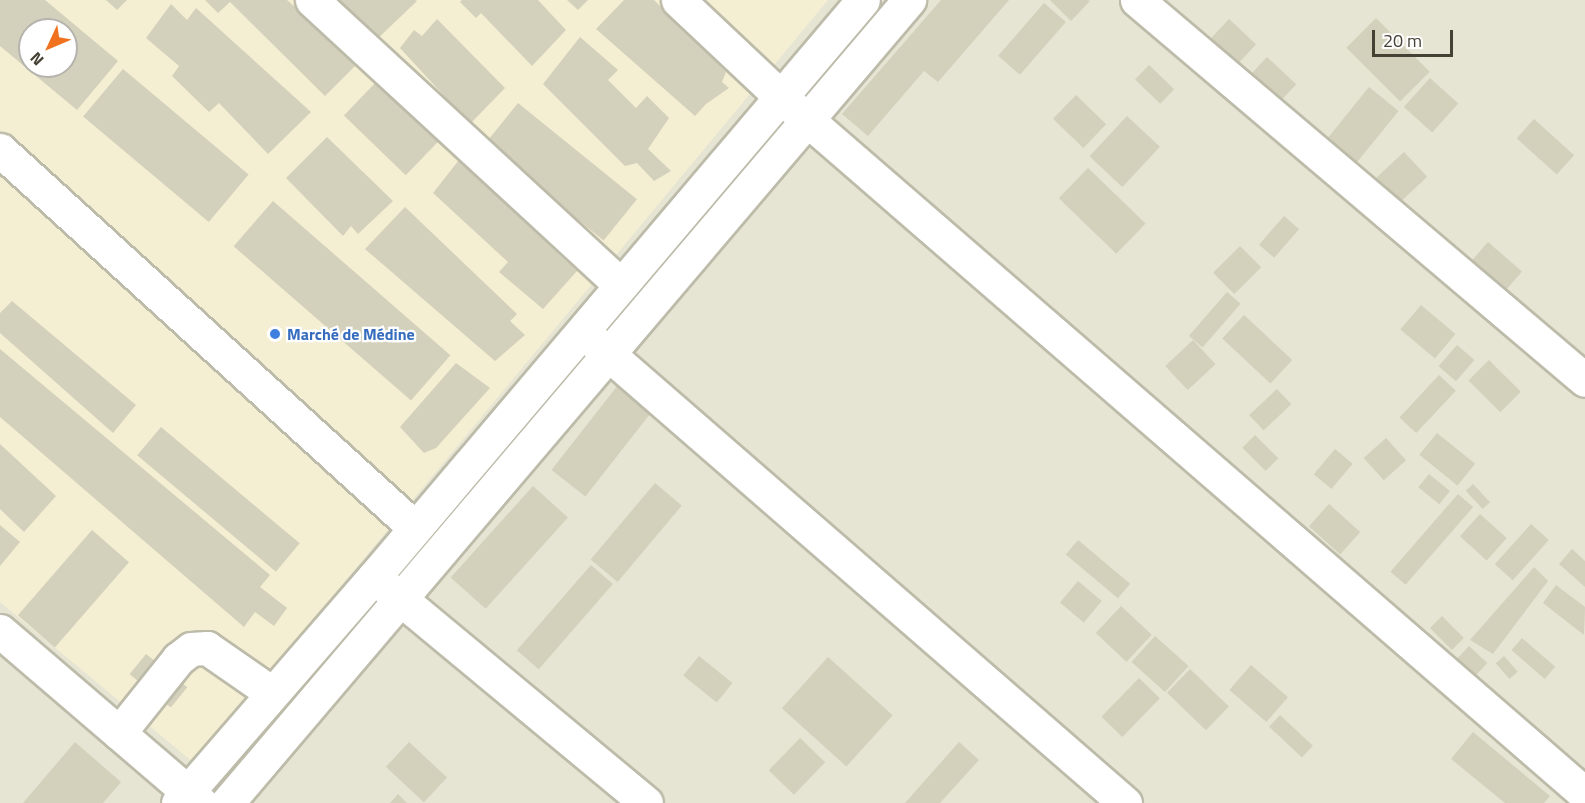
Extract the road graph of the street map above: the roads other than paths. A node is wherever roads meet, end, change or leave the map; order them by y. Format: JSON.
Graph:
{"nodes":[{"id":1,"x":312,"y":0,"type":"edge"},
{"id":2,"x":678,"y":0,"type":"edge"},
{"id":3,"x":863,"y":0,"type":"edge"},
{"id":4,"x":909,"y":0,"type":"edge"},
{"id":5,"x":1137,"y":0,"type":"edge"},
{"id":6,"x":781,"y":97,"type":"junction"},
{"id":7,"x":808,"y":120,"type":"junction"},
{"id":8,"x":0,"y":150,"type":"edge"},
{"id":9,"x":621,"y":285,"type":"junction"},
{"id":10,"x":582,"y":331,"type":"junction"},
{"id":11,"x":607,"y":353,"type":"junction"},
{"id":12,"x":1585,"y":380,"type":"edge"},
{"id":13,"x":415,"y":528,"type":"junction"},
{"id":14,"x":374,"y":578,"type":"junction"},
{"id":15,"x":401,"y":600,"type":"junction"},
{"id":16,"x":0,"y":631,"type":"edge"},
{"id":17,"x":272,"y":693,"type":"junction"},
{"id":18,"x":119,"y":733,"type":"junction"},
{"id":19,"x":1585,"y":794,"type":"edge"},
{"id":20,"x":189,"y":799,"type":"edge"},
{"id":21,"x":227,"y":803,"type":"edge"},
{"id":22,"x":646,"y":803,"type":"edge"},
{"id":23,"x":1125,"y":803,"type":"edge"}],
"edges":[{"from":1,"to":9,"type":"street"},
{"from":2,"to":6,"type":"street"},
{"from":3,"to":6,"type":"street"},
{"from":4,"to":7,"type":"street"},
{"from":5,"to":12,"type":"street"},
{"from":6,"to":7,"type":"street"},
{"from":6,"to":9,"type":"street"},
{"from":7,"to":11,"type":"street"},
{"from":7,"to":19,"type":"street"},
{"from":8,"to":13,"type":"street"},
{"from":9,"to":10,"type":"street"},
{"from":10,"to":11,"type":"street"},
{"from":10,"to":13,"type":"street"},
{"from":11,"to":15,"type":"street"},
{"from":11,"to":23,"type":"street"},
{"from":13,"to":14,"type":"street"},
{"from":14,"to":15,"type":"street"},
{"from":14,"to":17,"type":"street"},
{"from":15,"to":21,"type":"street"},
{"from":15,"to":22,"type":"street"},
{"from":16,"to":18,"type":"street"},
{"from":17,"to":18,"type":"street"},
{"from":17,"to":20,"type":"street"},
{"from":18,"to":20,"type":"street"}]}
